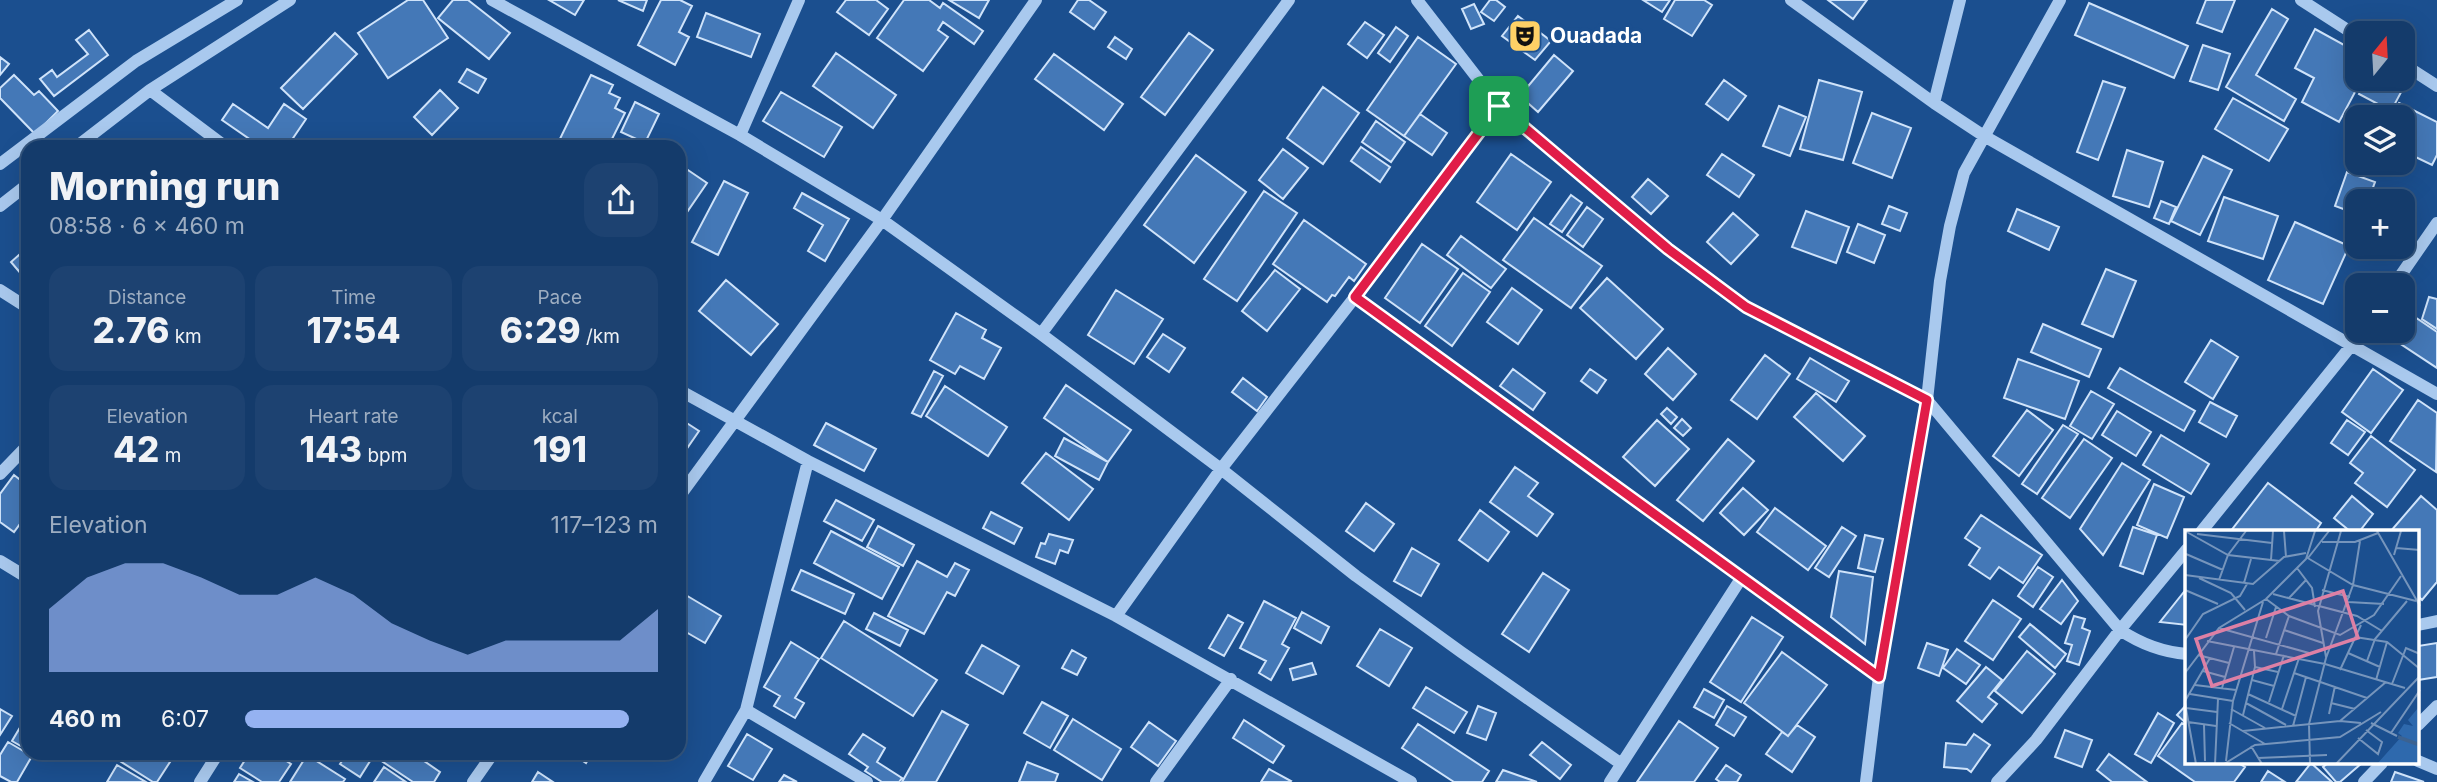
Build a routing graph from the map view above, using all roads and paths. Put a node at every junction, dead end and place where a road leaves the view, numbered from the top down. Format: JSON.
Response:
{"nodes":[{"id":1,"x":237,"y":0,"type":"edge"},
{"id":2,"x":290,"y":0,"type":"edge"},
{"id":3,"x":492,"y":0,"type":"edge"},
{"id":4,"x":799,"y":0,"type":"edge"},
{"id":5,"x":1036,"y":0,"type":"edge"},
{"id":6,"x":1290,"y":0,"type":"edge"},
{"id":7,"x":1417,"y":0,"type":"edge"},
{"id":8,"x":1791,"y":0,"type":"edge"},
{"id":9,"x":1960,"y":0,"type":"edge"},
{"id":10,"x":2060,"y":0,"type":"edge"},
{"id":11,"x":2301,"y":0,"type":"edge"},
{"id":12,"x":2345,"y":28,"type":"edge"},
{"id":13,"x":2415,"y":72,"type":"edge"},
{"id":14,"x":2437,"y":86,"type":"edge"},
{"id":15,"x":150,"y":90,"type":"junction"},
{"id":16,"x":1934,"y":103,"type":"junction"},
{"id":17,"x":1499,"y":106,"type":"junction"},
{"id":18,"x":740,"y":135,"type":"junction"},
{"id":19,"x":1984,"y":136,"type":"junction"},
{"id":20,"x":32,"y":140,"type":"edge"},
{"id":21,"x":85,"y":140,"type":"edge"},
{"id":22,"x":217,"y":140,"type":"edge"},
{"id":23,"x":21,"y":148,"type":"edge"},
{"id":24,"x":0,"y":164,"type":"edge"},
{"id":25,"x":21,"y":189,"type":"edge"},
{"id":26,"x":0,"y":205,"type":"edge"},
{"id":27,"x":882,"y":220,"type":"junction"},
{"id":28,"x":2437,"y":223,"type":"edge"},
{"id":29,"x":2402,"y":273,"type":"edge"},
{"id":30,"x":0,"y":290,"type":"edge"},
{"id":31,"x":1355,"y":297,"type":"junction"},
{"id":32,"x":21,"y":304,"type":"edge"},
{"id":33,"x":1041,"y":334,"type":"junction"},
{"id":34,"x":2354,"y":343,"type":"edge"},
{"id":35,"x":2352,"y":346,"type":"junction"},
{"id":36,"x":686,"y":394,"type":"edge"},
{"id":37,"x":2437,"y":394,"type":"edge"},
{"id":38,"x":1927,"y":400,"type":"junction"},
{"id":39,"x":734,"y":421,"type":"junction"},
{"id":40,"x":21,"y":452,"type":"edge"},
{"id":41,"x":808,"y":461,"type":"junction"},
{"id":42,"x":1221,"y":469,"type":"junction"},
{"id":43,"x":0,"y":474,"type":"edge"},
{"id":44,"x":686,"y":487,"type":"edge"},
{"id":45,"x":2202,"y":530,"type":"edge"},
{"id":46,"x":2185,"y":551,"type":"edge"},
{"id":47,"x":0,"y":561,"type":"edge"},
{"id":48,"x":21,"y":574,"type":"edge"},
{"id":49,"x":1742,"y":577,"type":"junction"},
{"id":50,"x":1116,"y":616,"type":"junction"},
{"id":51,"x":2120,"y":630,"type":"junction"},
{"id":52,"x":2185,"y":654,"type":"edge"},
{"id":53,"x":1879,"y":677,"type":"junction"},
{"id":54,"x":1231,"y":679,"type":"junction"},
{"id":55,"x":2437,"y":706,"type":"edge"},
{"id":56,"x":746,"y":710,"type":"junction"},
{"id":57,"x":2420,"y":723,"type":"edge"},
{"id":58,"x":214,"y":760,"type":"edge"},
{"id":59,"x":488,"y":760,"type":"edge"},
{"id":60,"x":2420,"y":762,"type":"edge"},
{"id":61,"x":1620,"y":763,"type":"junction"},
{"id":62,"x":2381,"y":764,"type":"edge"},
{"id":63,"x":2437,"y":769,"type":"edge"},
{"id":64,"x":201,"y":782,"type":"edge"},
{"id":65,"x":473,"y":782,"type":"edge"},
{"id":66,"x":704,"y":782,"type":"edge"},
{"id":67,"x":867,"y":782,"type":"edge"},
{"id":68,"x":1156,"y":782,"type":"edge"},
{"id":69,"x":1411,"y":782,"type":"edge"},
{"id":70,"x":1610,"y":782,"type":"edge"},
{"id":71,"x":1866,"y":782,"type":"edge"},
{"id":72,"x":1997,"y":782,"type":"edge"},
{"id":73,"x":2364,"y":782,"type":"edge"}],
"edges":[{"from":1,"to":20,"type":"street"},
{"from":2,"to":15,"type":"street"},
{"from":3,"to":18,"type":"street"},
{"from":4,"to":18,"type":"street"},
{"from":5,"to":27,"type":"street"},
{"from":6,"to":33,"type":"street"},
{"from":7,"to":17,"type":"street"},
{"from":8,"to":16,"type":"street"},
{"from":9,"to":16,"type":"street"},
{"from":10,"to":19,"type":"street"},
{"from":11,"to":12,"type":"street"},
{"from":13,"to":14,"type":"street"},
{"from":15,"to":21,"type":"street"},
{"from":15,"to":22,"type":"street"},
{"from":16,"to":19,"type":"street"},
{"from":17,"to":31,"type":"street"},
{"from":17,"to":38,"type":"street"},
{"from":18,"to":27,"type":"street"},
{"from":19,"to":35,"type":"street"},
{"from":19,"to":38,"type":"street"},
{"from":23,"to":24,"type":"street"},
{"from":25,"to":26,"type":"street"},
{"from":27,"to":33,"type":"street"},
{"from":27,"to":39,"type":"street"},
{"from":28,"to":29,"type":"street"},
{"from":30,"to":32,"type":"street"},
{"from":31,"to":42,"type":"street"},
{"from":31,"to":49,"type":"street"},
{"from":33,"to":42,"type":"street"},
{"from":34,"to":35,"type":"street"},
{"from":35,"to":37,"type":"street"},
{"from":35,"to":45,"type":"street"},
{"from":36,"to":39,"type":"street"},
{"from":38,"to":51,"type":"street"},
{"from":38,"to":53,"type":"street"},
{"from":39,"to":41,"type":"street"},
{"from":39,"to":44,"type":"street"},
{"from":40,"to":43,"type":"street"},
{"from":41,"to":50,"type":"street"},
{"from":41,"to":56,"type":"street"},
{"from":42,"to":50,"type":"street"},
{"from":42,"to":61,"type":"street"},
{"from":46,"to":51,"type":"street"},
{"from":47,"to":48,"type":"street"},
{"from":49,"to":53,"type":"street"},
{"from":49,"to":61,"type":"street"},
{"from":50,"to":54,"type":"street"},
{"from":51,"to":52,"type":"street"},
{"from":51,"to":72,"type":"street"},
{"from":53,"to":71,"type":"street"},
{"from":54,"to":68,"type":"street"},
{"from":54,"to":69,"type":"street"},
{"from":55,"to":57,"type":"street"},
{"from":56,"to":66,"type":"street"},
{"from":56,"to":67,"type":"street"},
{"from":58,"to":64,"type":"street"},
{"from":59,"to":65,"type":"street"},
{"from":60,"to":63,"type":"street"},
{"from":61,"to":70,"type":"street"},
{"from":62,"to":73,"type":"street"}]}
